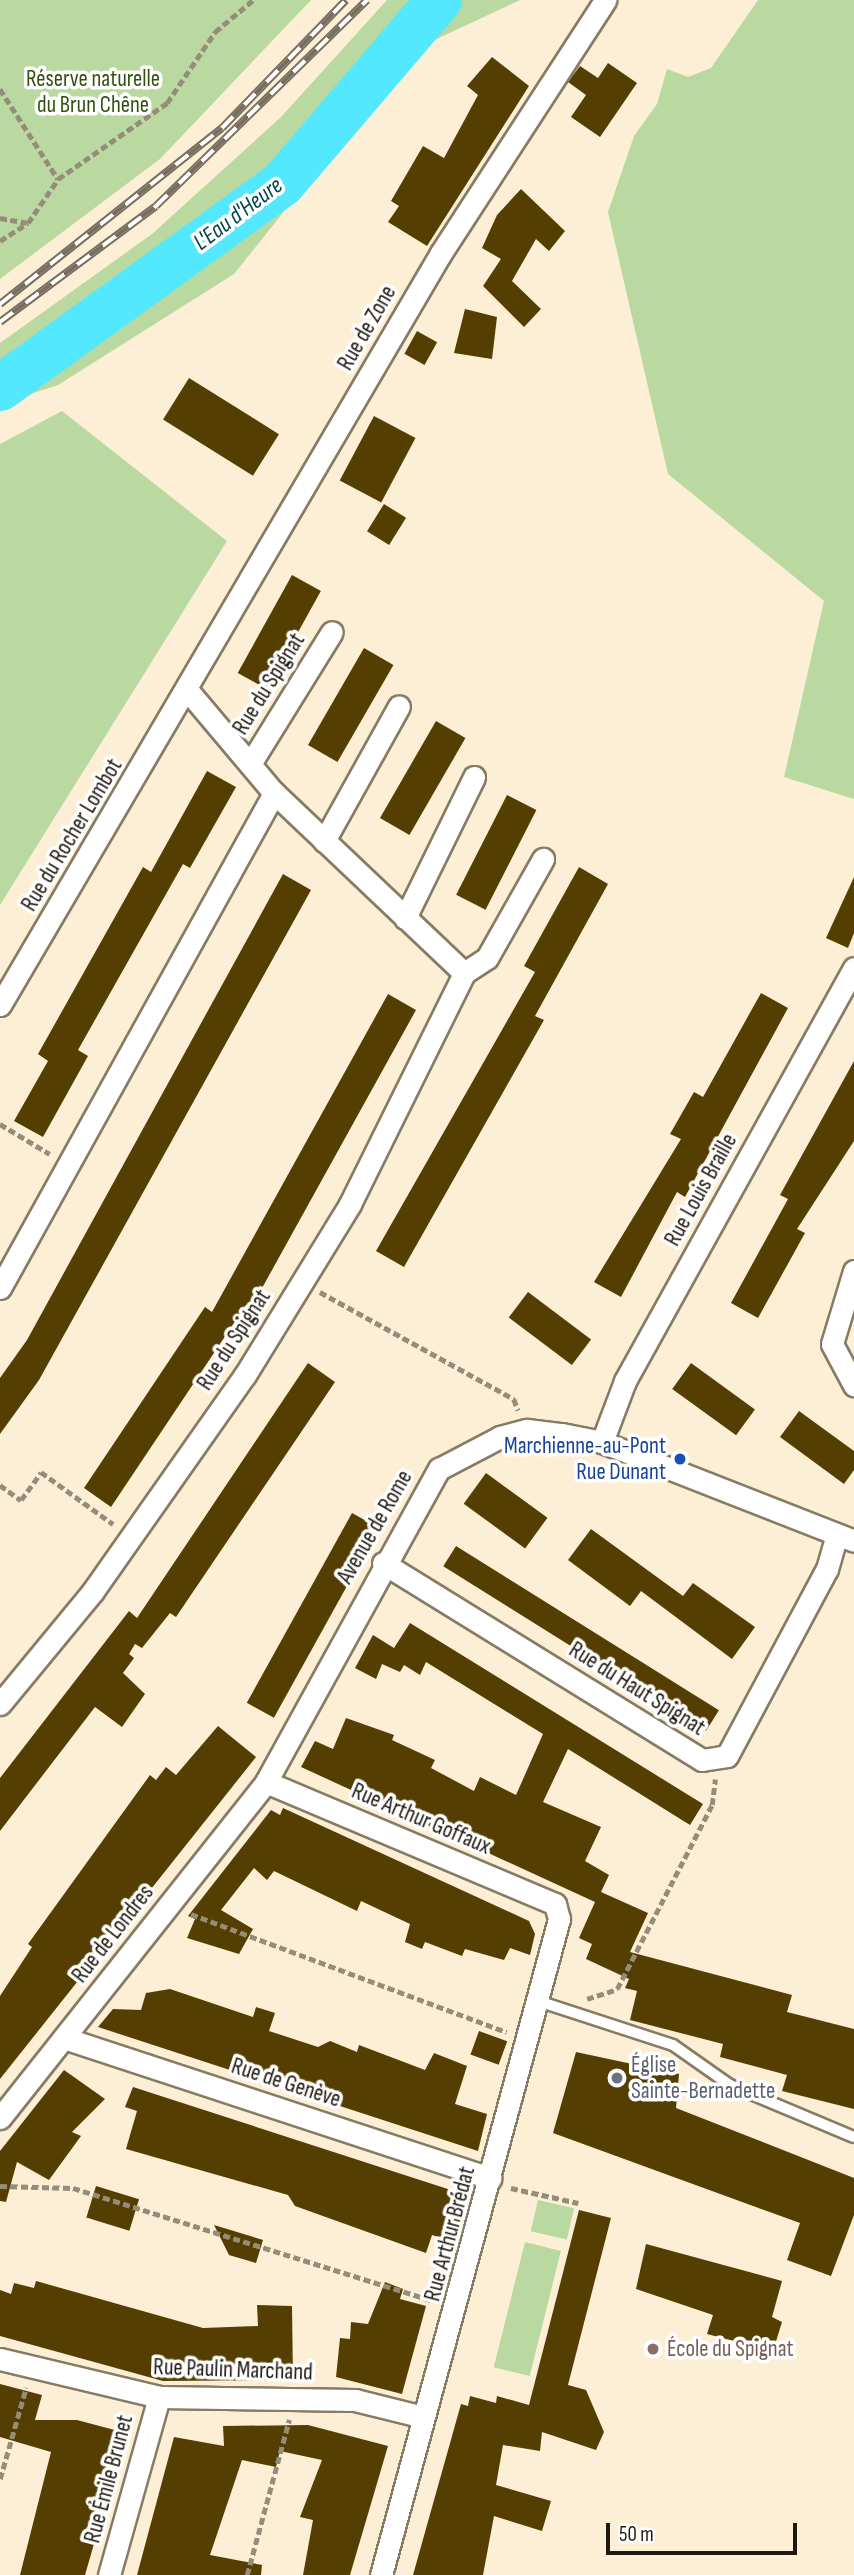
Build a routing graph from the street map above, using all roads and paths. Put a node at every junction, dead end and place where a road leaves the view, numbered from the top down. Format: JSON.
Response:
{"nodes":[{"id":1,"x":253,"y":0,"type":"edge"},
{"id":2,"x":604,"y":0,"type":"edge"},
{"id":3,"x":0,"y":89,"type":"edge"},
{"id":4,"x":58,"y":180,"type":"junction"},
{"id":5,"x":0,"y":218,"type":"edge"},
{"id":6,"x":28,"y":223,"type":"junction"},
{"id":7,"x":0,"y":241,"type":"edge"},
{"id":8,"x":332,"y":632,"type":"dead end"},
{"id":9,"x":189,"y":692,"type":"junction"},
{"id":10,"x":399,"y":706,"type":"dead end"},
{"id":11,"x":250,"y":764,"type":"junction"},
{"id":12,"x":474,"y":777,"type":"dead end"},
{"id":13,"x":274,"y":793,"type":"junction"},
{"id":14,"x":324,"y":841,"type":"junction"},
{"id":15,"x":543,"y":859,"type":"dead end"},
{"id":16,"x":405,"y":918,"type":"junction"},
{"id":17,"x":854,"y":968,"type":"edge"},
{"id":18,"x":464,"y":973,"type":"junction"},
{"id":19,"x":0,"y":1005,"type":"edge"},
{"id":20,"x":0,"y":1124,"type":"edge"},
{"id":21,"x":71,"y":1166,"type":"junction"},
{"id":22,"x":854,"y":1271,"type":"edge"},
{"id":23,"x":302,"y":1282,"type":"junction"},
{"id":24,"x":0,"y":1288,"type":"edge"},
{"id":25,"x":854,"y":1385,"type":"edge"},
{"id":26,"x":527,"y":1430,"type":"junction"},
{"id":27,"x":602,"y":1442,"type":"junction"},
{"id":28,"x":0,"y":1485,"type":"edge"},
{"id":29,"x":131,"y":1537,"type":"junction"},
{"id":30,"x":845,"y":1537,"type":"edge"},
{"id":31,"x":383,"y":1563,"type":"junction"},
{"id":32,"x":0,"y":1703,"type":"edge"},
{"id":33,"x":717,"y":1758,"type":"junction"},
{"id":34,"x":266,"y":1782,"type":"junction"},
{"id":35,"x":555,"y":1904,"type":"joint"},
{"id":36,"x":169,"y":1905,"type":"junction"},
{"id":37,"x":538,"y":2001,"type":"junction"},
{"id":38,"x":560,"y":2009,"type":"junction"},
{"id":39,"x":64,"y":2038,"type":"junction"},
{"id":40,"x":528,"y":2039,"type":"junction"},
{"id":41,"x":0,"y":2118,"type":"edge"},
{"id":42,"x":854,"y":2137,"type":"edge"},
{"id":43,"x":491,"y":2181,"type":"junction"},
{"id":44,"x":0,"y":2186,"type":"edge"},
{"id":45,"x":578,"y":2203,"type":"dead end"},
{"id":46,"x":457,"y":2309,"type":"junction"},
{"id":47,"x":0,"y":2359,"type":"edge"},
{"id":48,"x":32,"y":2367,"type":"junction"},
{"id":49,"x":159,"y":2397,"type":"junction"},
{"id":50,"x":295,"y":2399,"type":"junction"},
{"id":51,"x":423,"y":2417,"type":"junction"},
{"id":52,"x":0,"y":2479,"type":"edge"},
{"id":53,"x":110,"y":2575,"type":"edge"},
{"id":54,"x":247,"y":2575,"type":"edge"},
{"id":55,"x":381,"y":2575,"type":"edge"}],
"edges":[{"from":1,"to":4,"type":"path"},
{"from":2,"to":9,"type":"street","name":"Rue de Zone"},
{"from":3,"to":4,"type":"path"},
{"from":4,"to":6,"type":"path"},
{"from":5,"to":6,"type":"path"},
{"from":6,"to":7,"type":"path"},
{"from":8,"to":11,"type":"street","name":"Rue du Spignat"},
{"from":9,"to":11,"type":"street","name":"Rue du Spignat"},
{"from":9,"to":19,"type":"street","name":"Rue du Rocher Lombot"},
{"from":10,"to":14,"type":"street"},
{"from":11,"to":13,"type":"street","name":"Rue du Spignat"},
{"from":12,"to":16,"type":"street"},
{"from":13,"to":14,"type":"street","name":"Rue du Spignat"},
{"from":13,"to":21,"type":"street"},
{"from":14,"to":16,"type":"street","name":"Rue du Spignat"},
{"from":15,"to":18,"type":"street","name":"Rue du Spignat"},
{"from":16,"to":18,"type":"street","name":"Rue du Spignat"},
{"from":17,"to":27,"type":"street","name":"Rue Louis Braille"},
{"from":18,"to":23,"type":"street","name":"Rue du Spignat"},
{"from":20,"to":21,"type":"path"},
{"from":21,"to":24,"type":"street"},
{"from":22,"to":25,"type":"street"},
{"from":23,"to":26,"type":"path"},
{"from":23,"to":29,"type":"street","name":"Rue du Spignat"},
{"from":26,"to":27,"type":"street","name":"Avenue de Rome"},
{"from":26,"to":31,"type":"street","name":"Avenue de Rome"},
{"from":27,"to":30,"type":"street","name":"Avenue de Rome"},
{"from":28,"to":29,"type":"path"},
{"from":29,"to":32,"type":"street","name":"Rue du Spignat"},
{"from":30,"to":33,"type":"street","name":"Rue du Haut Spignat"},
{"from":31,"to":33,"type":"street","name":"Rue du Haut Spignat"},
{"from":31,"to":34,"type":"street","name":"Avenue de Rome"},
{"from":33,"to":38,"type":"path"},
{"from":34,"to":35,"type":"street","name":"Rue Arthur Goffaux"},
{"from":34,"to":36,"type":"street","name":"Rue de Londres"},
{"from":35,"to":37,"type":"street","name":"Rue Arthur Brédat"},
{"from":36,"to":39,"type":"street","name":"Rue de Londres"},
{"from":36,"to":40,"type":"path"},
{"from":37,"to":38,"type":"lane"},
{"from":37,"to":40,"type":"street","name":"Rue Arthur Brédat"},
{"from":38,"to":42,"type":"lane"},
{"from":39,"to":41,"type":"street","name":"Rue de Londres"},
{"from":39,"to":43,"type":"street","name":"Rue de Genève"},
{"from":40,"to":43,"type":"street","name":"Rue Arthur Brédat"},
{"from":43,"to":45,"type":"path"},
{"from":43,"to":46,"type":"street","name":"Rue Arthur Brédat"},
{"from":44,"to":46,"type":"path"},
{"from":46,"to":51,"type":"street","name":"Rue Arthur Brédat"},
{"from":47,"to":48,"type":"street","name":"Rue Paulin Marchand"},
{"from":48,"to":49,"type":"street","name":"Rue Paulin Marchand"},
{"from":48,"to":52,"type":"path"},
{"from":49,"to":50,"type":"street","name":"Rue Paulin Marchand"},
{"from":49,"to":53,"type":"street","name":"Rue Émile Brunet"},
{"from":50,"to":51,"type":"street","name":"Rue Paulin Marchand"},
{"from":50,"to":54,"type":"path"},
{"from":51,"to":55,"type":"street","name":"Rue Arthur Brédat"}]}
